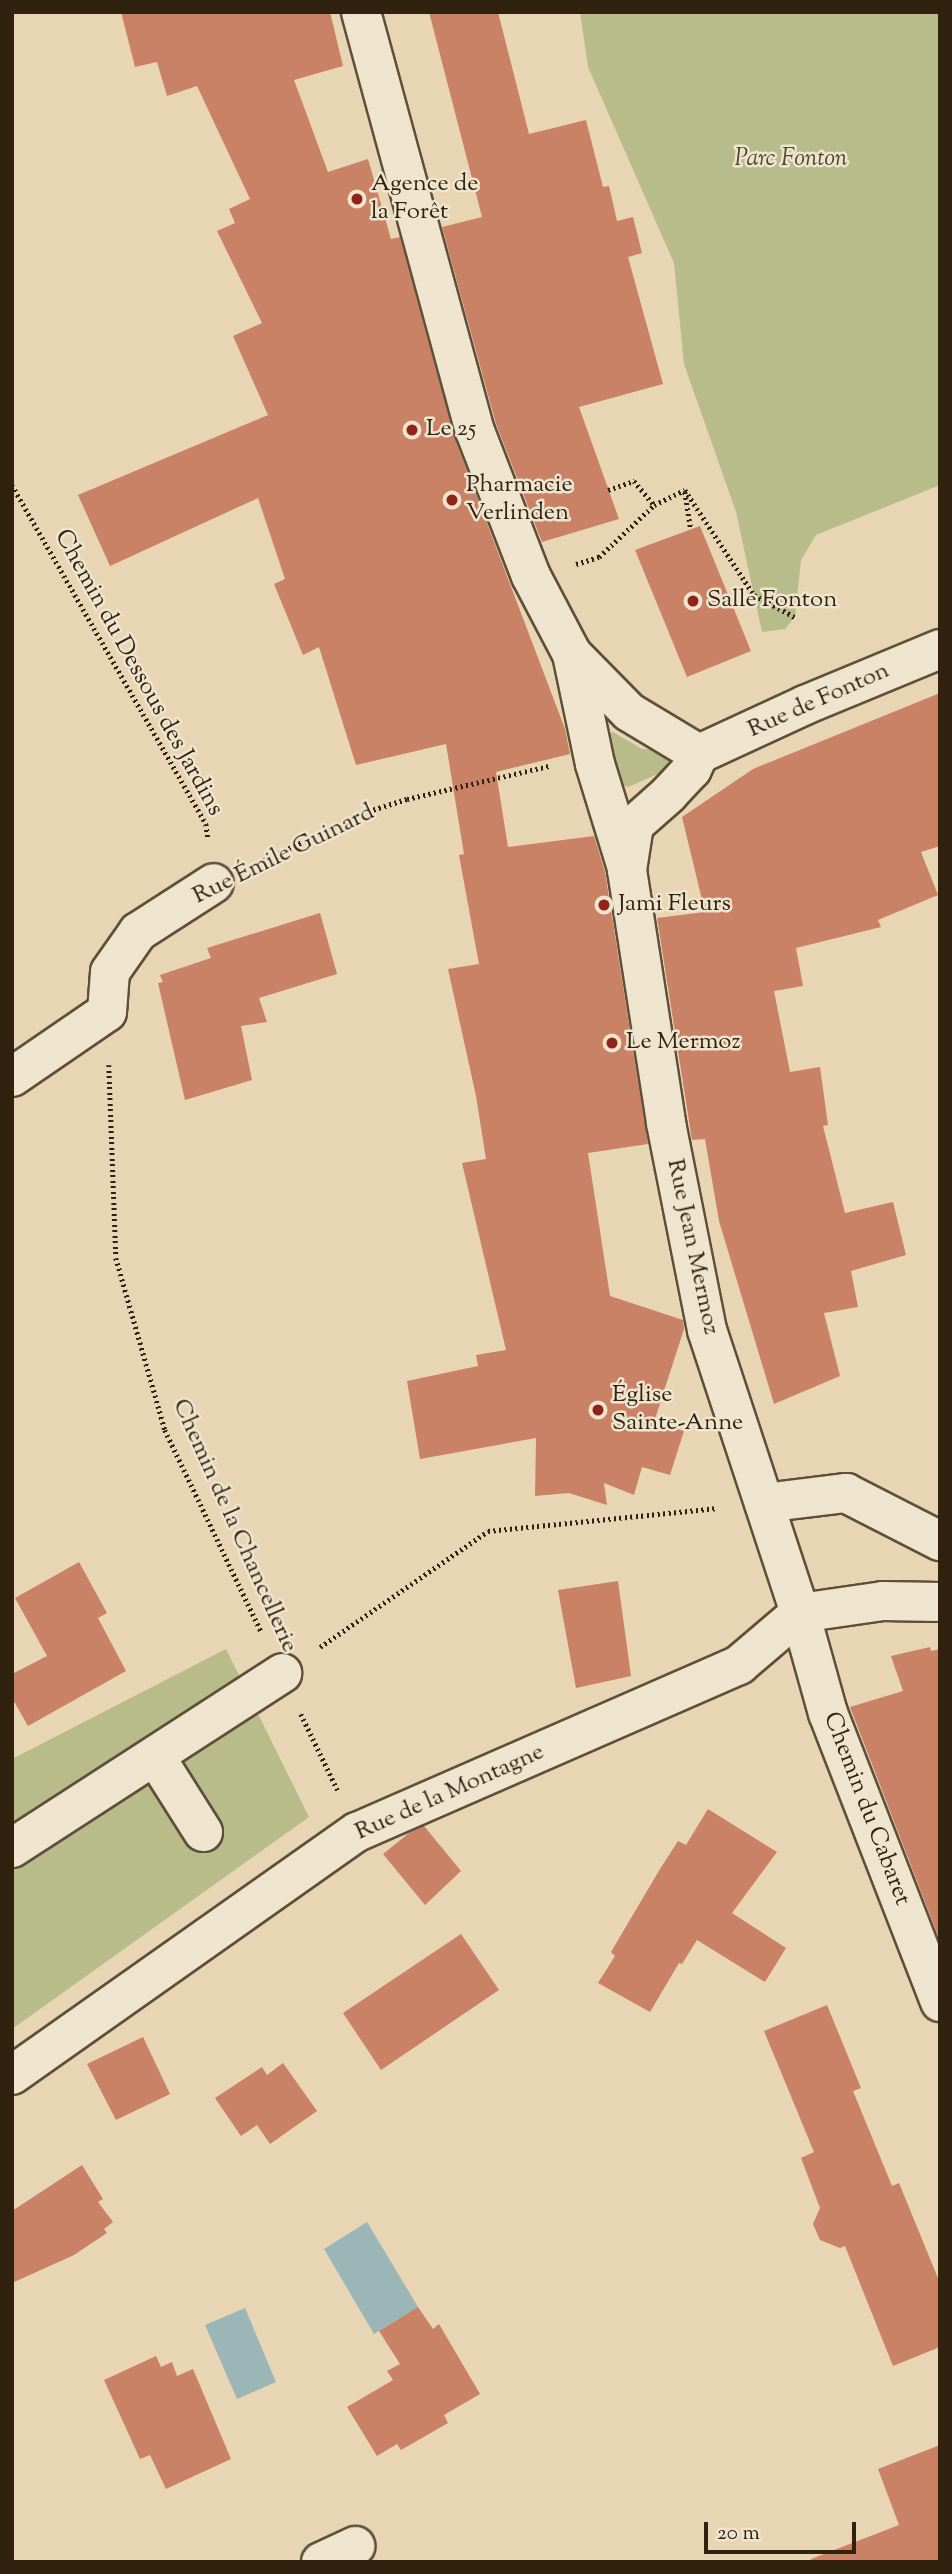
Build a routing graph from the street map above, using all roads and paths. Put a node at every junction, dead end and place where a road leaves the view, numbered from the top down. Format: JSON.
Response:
{"nodes":[{"id":1,"x":361,"y":12,"type":"edge"},
{"id":2,"x":12,"y":485,"type":"edge"},
{"id":3,"x":608,"y":490,"type":"dead end"},
{"id":4,"x":685,"y":490,"type":"junction"},
{"id":5,"x":654,"y":505,"type":"junction"},
{"id":6,"x":691,"y":529,"type":"dead end"},
{"id":7,"x":531,"y":576,"type":"junction"},
{"id":8,"x":795,"y":617,"type":"dead end"},
{"id":9,"x":940,"y":649,"type":"edge"},
{"id":10,"x":572,"y":654,"type":"junction"},
{"id":11,"x":699,"y":754,"type":"junction"},
{"id":12,"x":595,"y":764,"type":"junction"},
{"id":13,"x":627,"y":870,"type":"junction"},
{"id":14,"x":214,"y":883,"type":"junction"},
{"id":15,"x":107,"y":1012,"type":"junction"},
{"id":16,"x":12,"y":1077,"type":"edge"},
{"id":17,"x":764,"y":1503,"type":"junction"},
{"id":18,"x":940,"y":1541,"type":"edge"},
{"id":19,"x":940,"y":1602,"type":"edge"},
{"id":20,"x":800,"y":1614,"type":"junction"},
{"id":21,"x":282,"y":1674,"type":"junction"},
{"id":22,"x":155,"y":1756,"type":"junction"},
{"id":23,"x":203,"y":1832,"type":"dead end"},
{"id":24,"x":357,"y":1832,"type":"junction"},
{"id":25,"x":12,"y":1849,"type":"edge"},
{"id":26,"x":940,"y":2002,"type":"edge"},
{"id":27,"x":12,"y":2075,"type":"edge"},
{"id":28,"x":356,"y":2546,"type":"dead end"},
{"id":29,"x":321,"y":2562,"type":"edge"}],
"edges":[{"from":1,"to":7,"type":"street","name":"Rue Jean Mermoz"},
{"from":2,"to":14,"type":"path","name":"Chemin du Dessous des Jardins"},
{"from":3,"to":5,"type":"path"},
{"from":4,"to":5,"type":"path"},
{"from":4,"to":6,"type":"path"},
{"from":4,"to":8,"type":"path"},
{"from":5,"to":7,"type":"path"},
{"from":7,"to":10,"type":"street","name":"Rue Jean Mermoz"},
{"from":9,"to":11,"type":"street","name":"Rue de Fonton"},
{"from":10,"to":11,"type":"street","name":"Rue Jean Mermoz"},
{"from":10,"to":12,"type":"street","name":"Rue Jean Mermoz"},
{"from":11,"to":13,"type":"street","name":"Rue Jean Mermoz"},
{"from":12,"to":13,"type":"street","name":"Rue Jean Mermoz"},
{"from":12,"to":14,"type":"path","name":"Rue Émile Guinard"},
{"from":13,"to":17,"type":"street","name":"Rue Jean Mermoz"},
{"from":14,"to":15,"type":"street","name":"Rue Émile Guinard"},
{"from":15,"to":16,"type":"street"},
{"from":15,"to":21,"type":"path","name":"Chemin de la Chancellerie"},
{"from":17,"to":18,"type":"street"},
{"from":17,"to":20,"type":"street","name":"Rue Jean Mermoz"},
{"from":17,"to":21,"type":"path"},
{"from":19,"to":20,"type":"street"},
{"from":20,"to":24,"type":"street","name":"Rue de la Montagne"},
{"from":20,"to":26,"type":"street","name":"Chemin du Cabaret"},
{"from":21,"to":22,"type":"street"},
{"from":21,"to":24,"type":"path","name":"Chemin de la Chancellerie"},
{"from":22,"to":23,"type":"street"},
{"from":22,"to":25,"type":"street"},
{"from":24,"to":27,"type":"street","name":"Rue de la Montagne"},
{"from":28,"to":29,"type":"street"}]}
